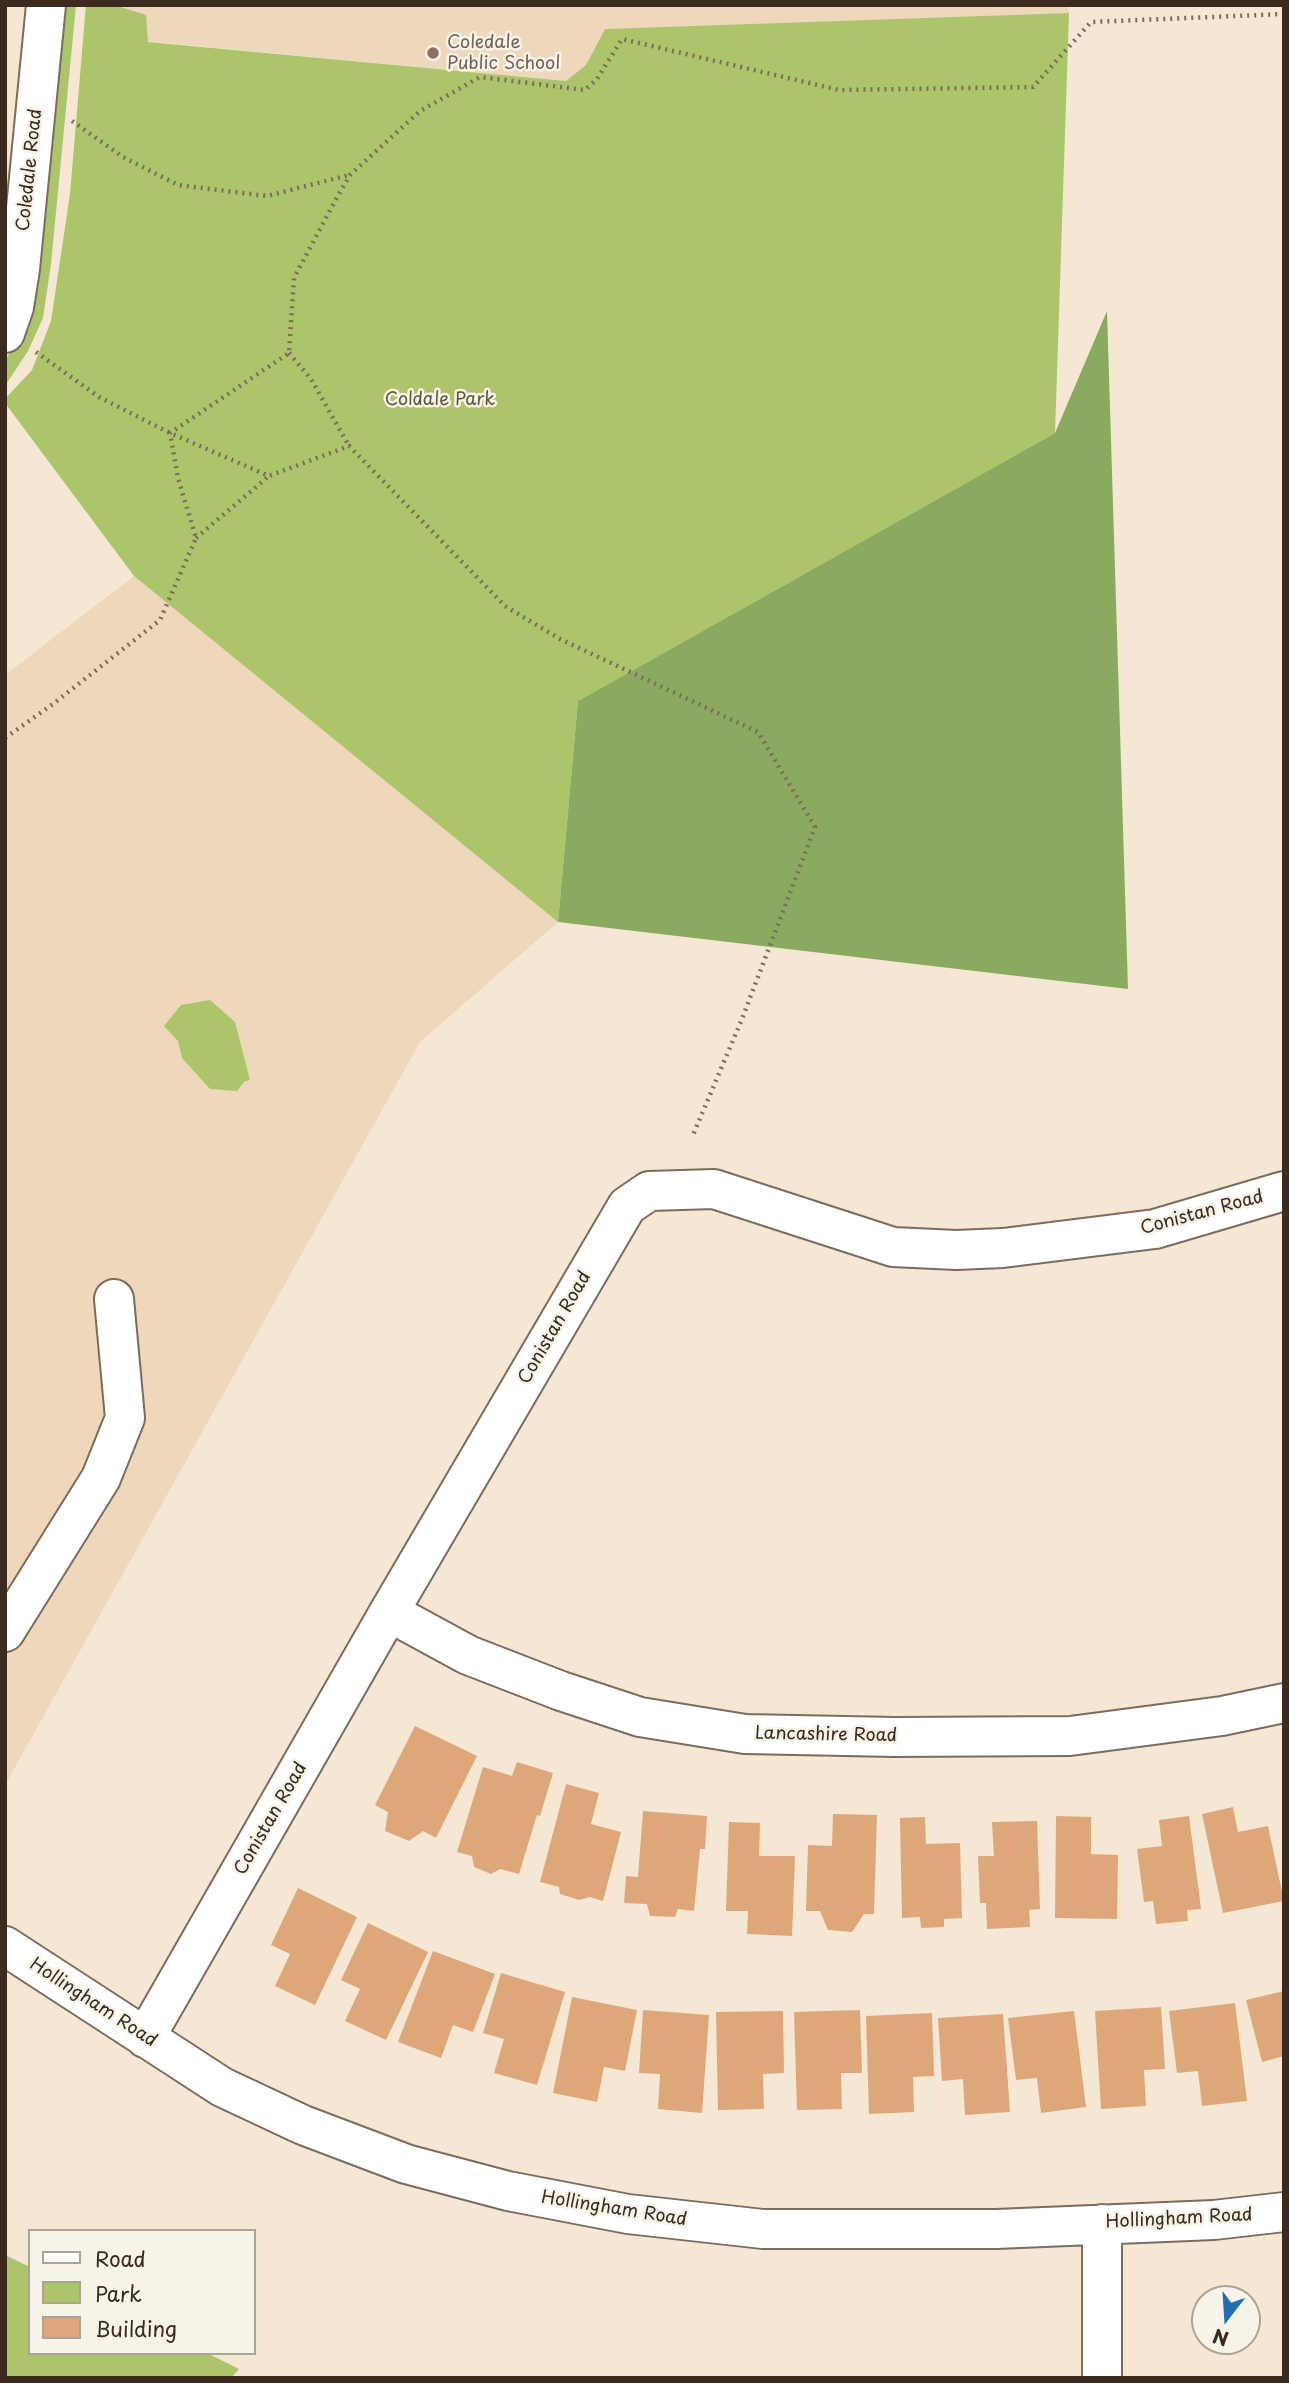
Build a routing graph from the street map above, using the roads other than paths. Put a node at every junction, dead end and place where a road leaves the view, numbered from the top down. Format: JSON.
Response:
{"nodes":[{"id":1,"x":46,"y":5,"type":"edge"},
{"id":2,"x":19,"y":342,"type":"edge"},
{"id":3,"x":1284,"y":1191,"type":"edge"},
{"id":4,"x":114,"y":1299,"type":"dead end"},
{"id":5,"x":389,"y":1612,"type":"junction"},
{"id":6,"x":5,"y":1632,"type":"edge"},
{"id":7,"x":1284,"y":1703,"type":"edge"},
{"id":8,"x":5,"y":1946,"type":"edge"},
{"id":9,"x":145,"y":2038,"type":"junction"},
{"id":10,"x":1284,"y":2211,"type":"edge"},
{"id":11,"x":1102,"y":2224,"type":"junction"},
{"id":12,"x":1102,"y":2378,"type":"edge"}],
"edges":[{"from":1,"to":2,"type":"street","name":"Coledale Road"},
{"from":3,"to":5,"type":"street","name":"Conistan Road"},
{"from":4,"to":6,"type":"street"},
{"from":5,"to":7,"type":"street","name":"Lancashire Road"},
{"from":5,"to":9,"type":"street","name":"Conistan Road"},
{"from":8,"to":9,"type":"street","name":"Hollingham Road"},
{"from":9,"to":11,"type":"street","name":"Hollingham Road"},
{"from":10,"to":11,"type":"street","name":"Hollingham Road"},
{"from":11,"to":12,"type":"street"}]}
